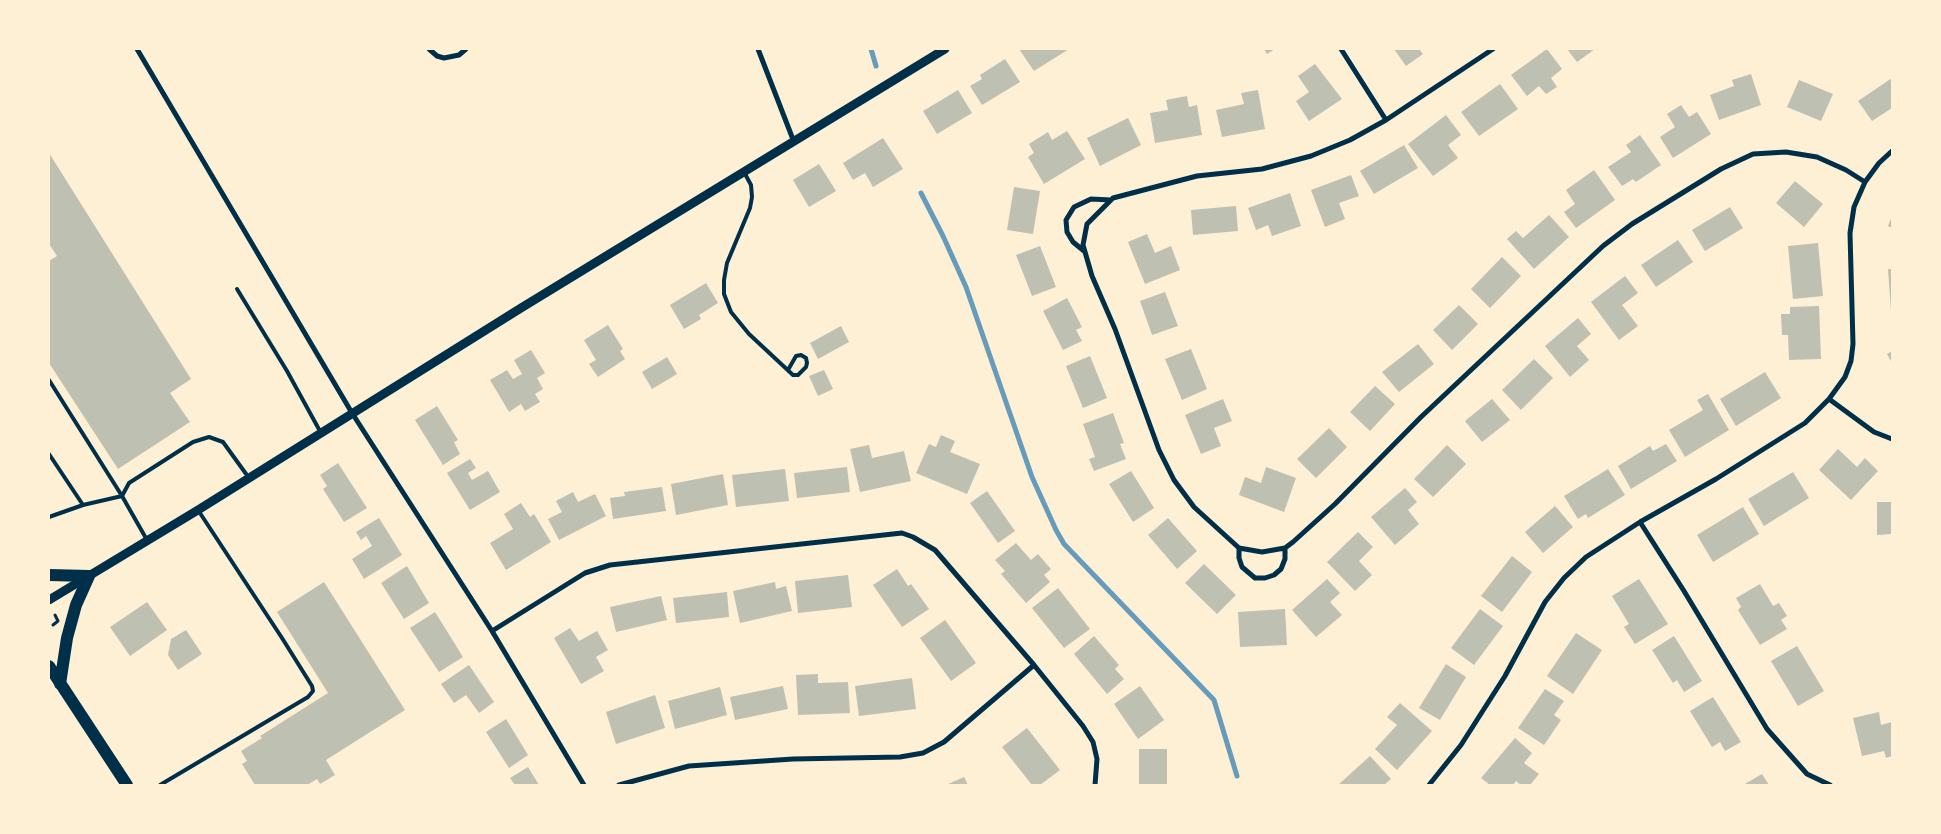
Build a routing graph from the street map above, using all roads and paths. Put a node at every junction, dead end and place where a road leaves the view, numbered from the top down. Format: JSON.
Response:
{"nodes":[{"id":1,"x":137,"y":49,"type":"edge"},
{"id":2,"x":429,"y":49,"type":"edge"},
{"id":3,"x":466,"y":49,"type":"edge"},
{"id":4,"x":758,"y":49,"type":"edge"},
{"id":5,"x":945,"y":49,"type":"edge"},
{"id":6,"x":1340,"y":49,"type":"edge"},
{"id":7,"x":1493,"y":49,"type":"edge"},
{"id":8,"x":1386,"y":120,"type":"junction"},
{"id":9,"x":794,"y":142,"type":"junction"},
{"id":10,"x":1892,"y":151,"type":"edge"},
{"id":11,"x":744,"y":172,"type":"junction"},
{"id":12,"x":1866,"y":182,"type":"junction"},
{"id":13,"x":1111,"y":200,"type":"junction"},
{"id":14,"x":1084,"y":252,"type":"junction"},
{"id":15,"x":237,"y":290,"type":"dead end"},
{"id":16,"x":788,"y":370,"type":"junction"},
{"id":17,"x":49,"y":380,"type":"edge"},
{"id":18,"x":1829,"y":399,"type":"junction"},
{"id":19,"x":352,"y":413,"type":"junction"},
{"id":20,"x":321,"y":433,"type":"junction"},
{"id":21,"x":1892,"y":438,"type":"edge"},
{"id":22,"x":49,"y":454,"type":"edge"},
{"id":23,"x":248,"y":478,"type":"junction"},
{"id":24,"x":122,"y":496,"type":"junction"},
{"id":25,"x":83,"y":505,"type":"junction"},
{"id":26,"x":198,"y":510,"type":"junction"},
{"id":27,"x":49,"y":517,"type":"edge"},
{"id":28,"x":1640,"y":522,"type":"junction"},
{"id":29,"x":148,"y":540,"type":"junction"},
{"id":30,"x":1239,"y":548,"type":"junction"},
{"id":31,"x":1285,"y":548,"type":"junction"},
{"id":32,"x":49,"y":575,"type":"edge"},
{"id":33,"x":89,"y":576,"type":"junction"},
{"id":34,"x":49,"y":600,"type":"edge"},
{"id":35,"x":492,"y":631,"type":"junction"},
{"id":36,"x":1034,"y":665,"type":"junction"},
{"id":37,"x":49,"y":666,"type":"edge"},
{"id":38,"x":55,"y":682,"type":"edge"},
{"id":39,"x":127,"y":785,"type":"edge"},
{"id":40,"x":160,"y":785,"type":"edge"},
{"id":41,"x":584,"y":785,"type":"edge"},
{"id":42,"x":619,"y":785,"type":"edge"},
{"id":43,"x":1094,"y":785,"type":"edge"},
{"id":44,"x":1429,"y":785,"type":"edge"},
{"id":45,"x":1826,"y":785,"type":"edge"}],
"edges":[{"from":1,"to":19,"type":"street"},
{"from":2,"to":3,"type":"street"},
{"from":4,"to":9,"type":"street"},
{"from":5,"to":9,"type":"street"},
{"from":6,"to":8,"type":"street"},
{"from":7,"to":8,"type":"street"},
{"from":8,"to":13,"type":"street"},
{"from":9,"to":11,"type":"street"},
{"from":10,"to":12,"type":"street"},
{"from":11,"to":16,"type":"lane"},
{"from":11,"to":19,"type":"street"},
{"from":12,"to":18,"type":"street"},
{"from":12,"to":31,"type":"street"},
{"from":13,"to":14,"type":"street"},
{"from":13,"to":14,"type":"street"},
{"from":14,"to":30,"type":"street"},
{"from":15,"to":20,"type":"lane"},
{"from":16,"to":16,"type":"lane"},
{"from":17,"to":24,"type":"lane"},
{"from":18,"to":21,"type":"street"},
{"from":18,"to":28,"type":"street"},
{"from":19,"to":20,"type":"street"},
{"from":19,"to":35,"type":"street"},
{"from":20,"to":23,"type":"street"},
{"from":22,"to":25,"type":"lane"},
{"from":23,"to":24,"type":"lane"},
{"from":23,"to":26,"type":"street"},
{"from":24,"to":25,"type":"lane"},
{"from":24,"to":29,"type":"lane"},
{"from":25,"to":27,"type":"lane"},
{"from":26,"to":29,"type":"street"},
{"from":26,"to":40,"type":"lane"},
{"from":28,"to":44,"type":"street"},
{"from":28,"to":45,"type":"street"},
{"from":29,"to":33,"type":"street"},
{"from":30,"to":31,"type":"street"},
{"from":30,"to":31,"type":"street"},
{"from":32,"to":33,"type":"main road"},
{"from":33,"to":34,"type":"street"},
{"from":33,"to":38,"type":"main road"},
{"from":35,"to":36,"type":"street"},
{"from":35,"to":41,"type":"street"},
{"from":36,"to":42,"type":"street"},
{"from":36,"to":43,"type":"street"},
{"from":37,"to":38,"type":"main road"},
{"from":38,"to":39,"type":"main road"}]}
